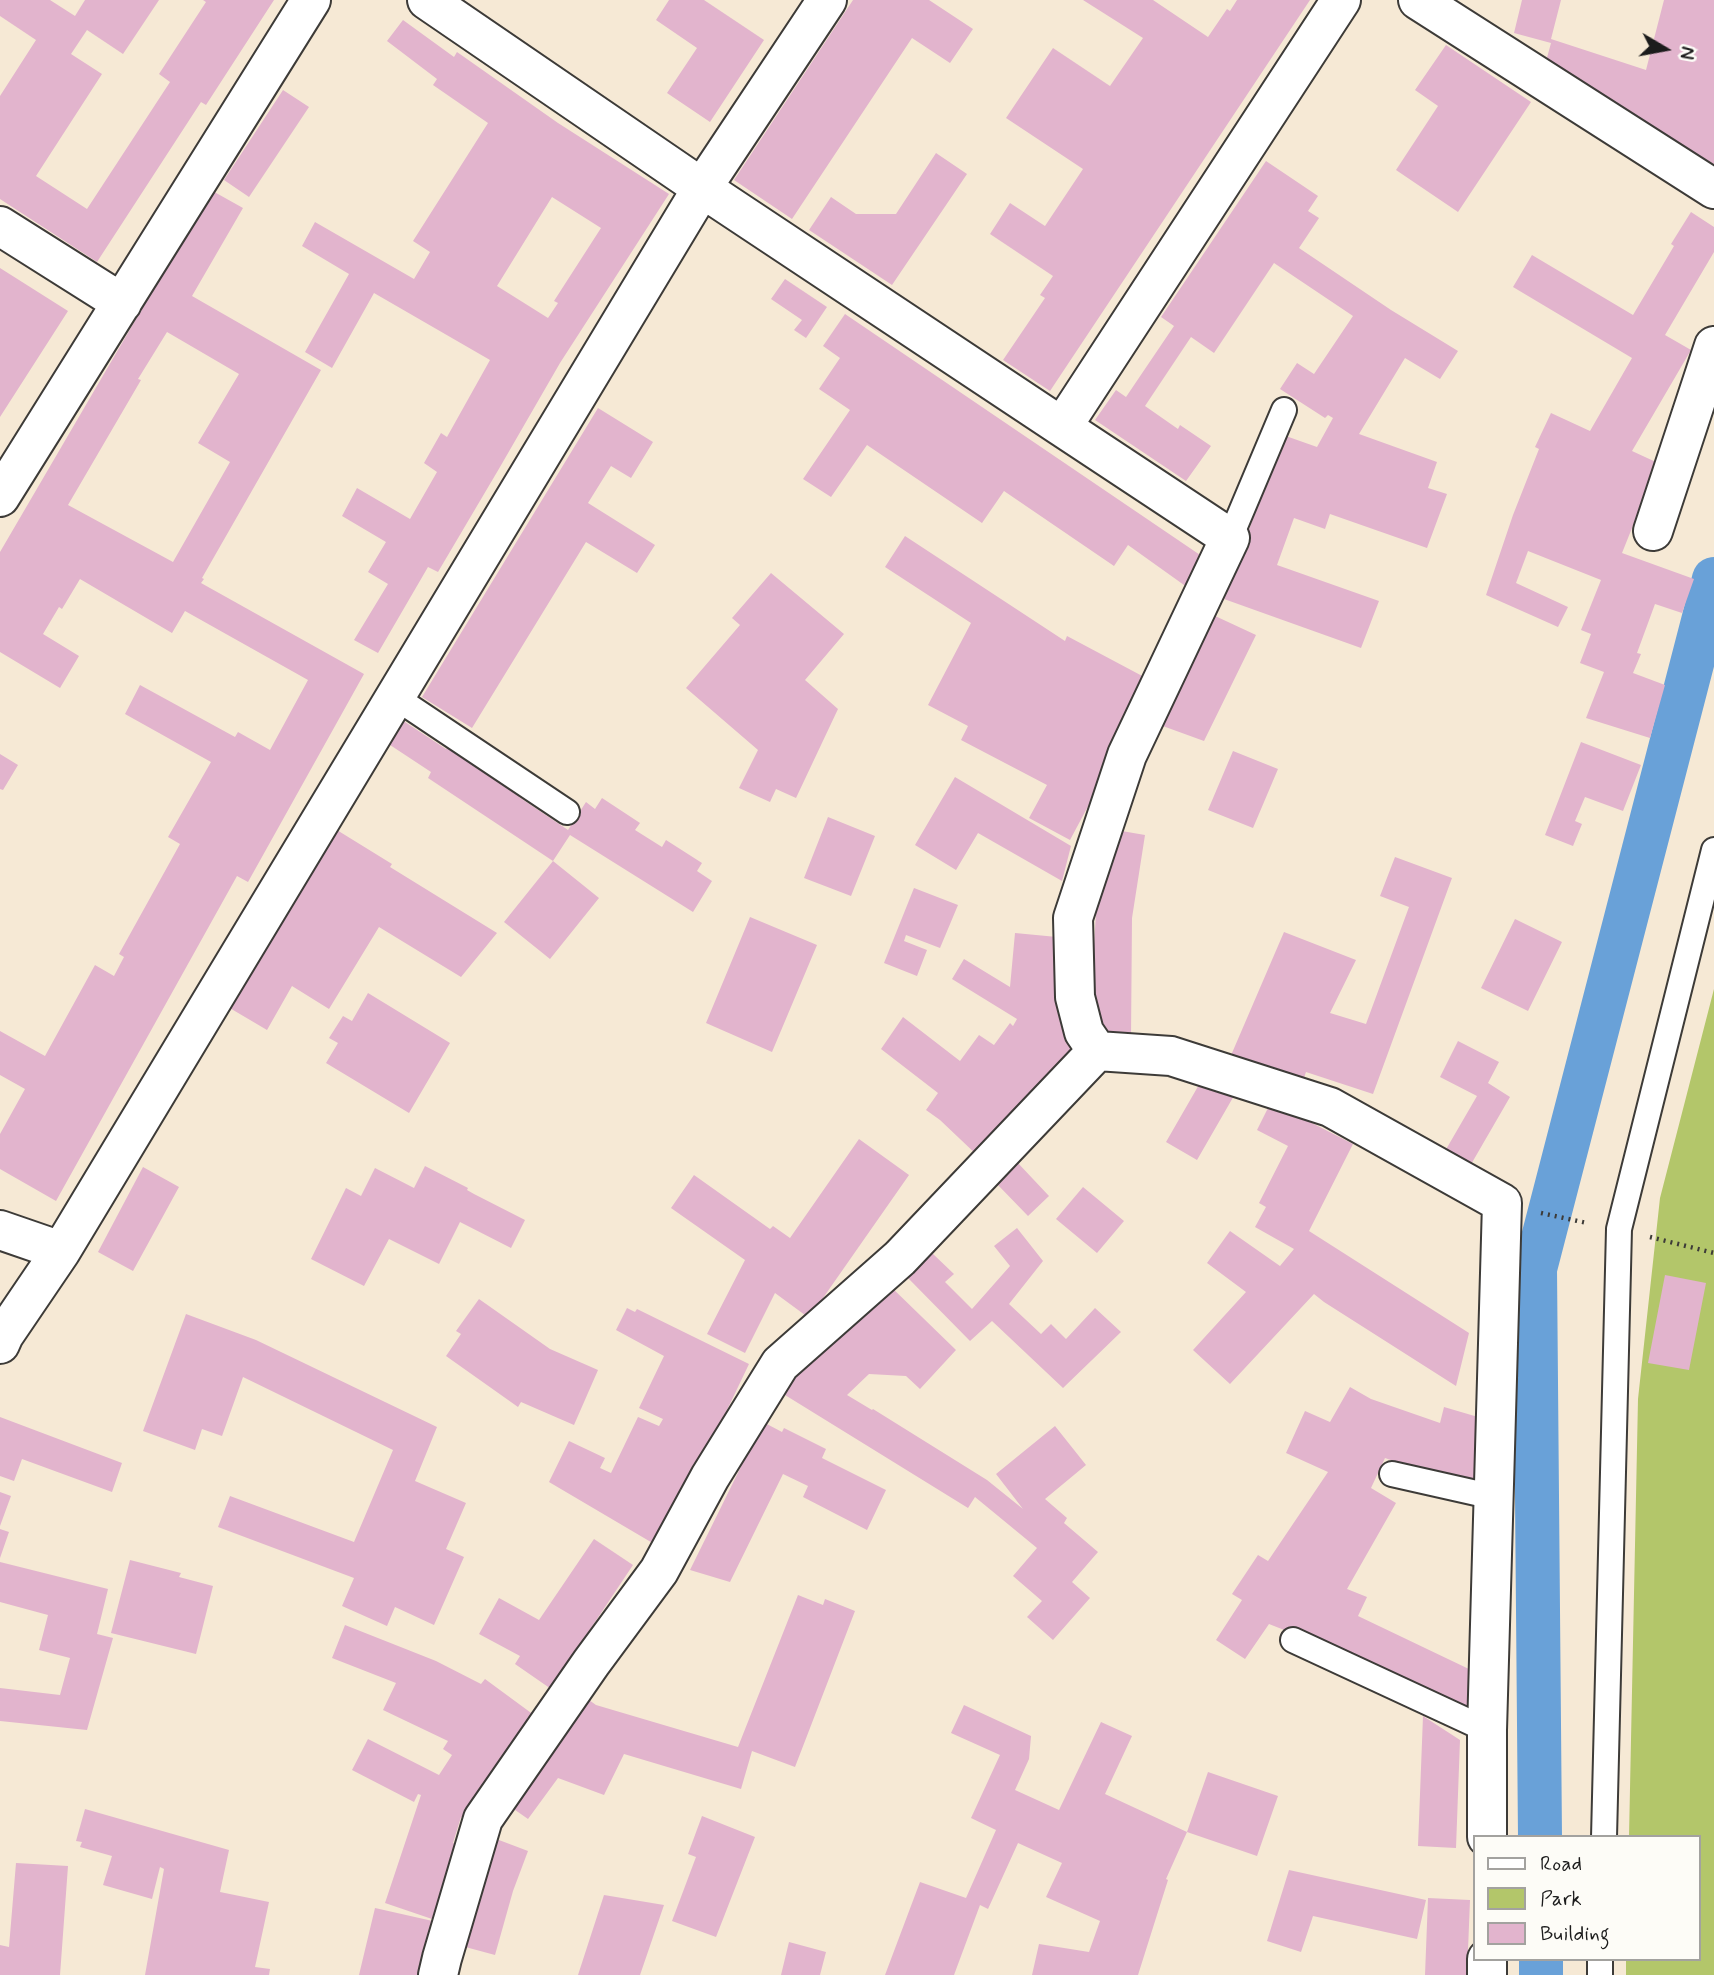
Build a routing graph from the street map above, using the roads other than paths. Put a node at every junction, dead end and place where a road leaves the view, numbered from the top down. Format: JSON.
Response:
{"nodes":[{"id":1,"x":311,"y":0,"type":"edge"},
{"id":2,"x":427,"y":0,"type":"edge"},
{"id":3,"x":827,"y":0,"type":"edge"},
{"id":4,"x":1341,"y":0,"type":"edge"},
{"id":5,"x":1418,"y":0,"type":"edge"},
{"id":6,"x":702,"y":188,"type":"junction"},
{"id":7,"x":1714,"y":189,"type":"edge"},
{"id":8,"x":0,"y":226,"type":"edge"},
{"id":9,"x":122,"y":303,"type":"junction"},
{"id":10,"x":1714,"y":346,"type":"edge"},
{"id":11,"x":1283,"y":410,"type":"dead end"},
{"id":12,"x":1062,"y":427,"type":"junction"},
{"id":13,"x":0,"y":497,"type":"edge"},
{"id":14,"x":1653,"y":531,"type":"dead end"},
{"id":15,"x":1230,"y":538,"type":"junction"},
{"id":16,"x":395,"y":697,"type":"junction"},
{"id":17,"x":567,"y":812,"type":"dead end"},
{"id":18,"x":1714,"y":850,"type":"edge"},
{"id":19,"x":1097,"y":1051,"type":"junction"},
{"id":20,"x":0,"y":1230,"type":"edge"},
{"id":21,"x":61,"y":1251,"type":"junction"},
{"id":22,"x":0,"y":1344,"type":"edge"},
{"id":23,"x":1392,"y":1475,"type":"dead end"},
{"id":24,"x":1494,"y":1497,"type":"junction"},
{"id":25,"x":1293,"y":1640,"type":"dead end"},
{"id":26,"x":1487,"y":1730,"type":"junction"},
{"id":27,"x":1487,"y":1835,"type":"edge"},
{"id":28,"x":1604,"y":1835,"type":"edge"},
{"id":29,"x":438,"y":1975,"type":"edge"}],
"edges":[{"from":1,"to":9,"type":"street"},
{"from":2,"to":6,"type":"street"},
{"from":3,"to":6,"type":"street"},
{"from":4,"to":12,"type":"street"},
{"from":5,"to":7,"type":"street"},
{"from":6,"to":12,"type":"street"},
{"from":6,"to":16,"type":"street"},
{"from":8,"to":9,"type":"street"},
{"from":9,"to":13,"type":"street"},
{"from":10,"to":14,"type":"street"},
{"from":11,"to":15,"type":"lane"},
{"from":12,"to":15,"type":"street"},
{"from":15,"to":19,"type":"street"},
{"from":16,"to":17,"type":"lane"},
{"from":16,"to":21,"type":"street"},
{"from":18,"to":28,"type":"lane"},
{"from":19,"to":24,"type":"street"},
{"from":19,"to":29,"type":"street"},
{"from":20,"to":21,"type":"street"},
{"from":21,"to":22,"type":"street"},
{"from":23,"to":24,"type":"lane"},
{"from":24,"to":26,"type":"street"},
{"from":25,"to":26,"type":"lane"},
{"from":26,"to":27,"type":"street"}]}
